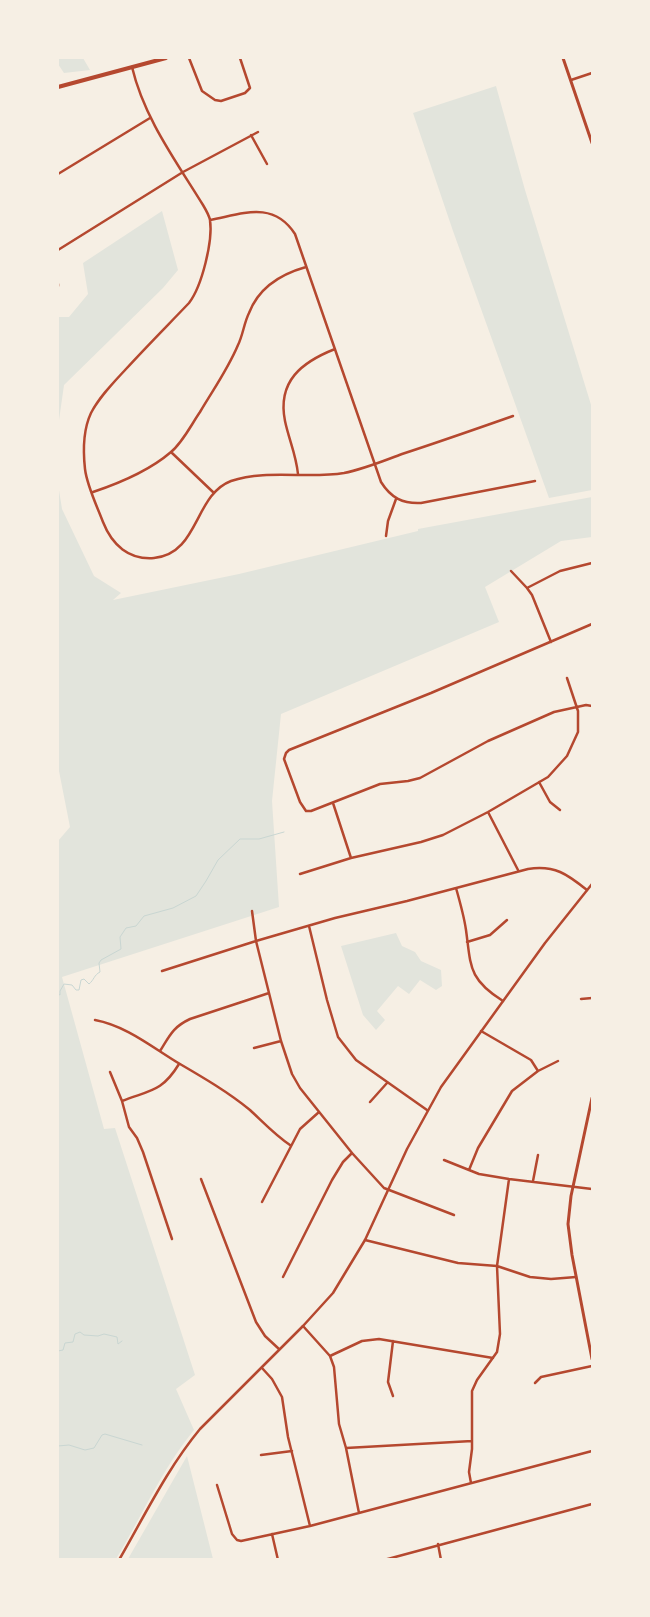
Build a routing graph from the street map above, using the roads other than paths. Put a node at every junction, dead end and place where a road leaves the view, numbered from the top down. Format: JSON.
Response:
{"nodes":[{"id":1,"x":166,"y":58,"type":"edge"},
{"id":2,"x":189,"y":58,"type":"edge"},
{"id":3,"x":240,"y":58,"type":"edge"},
{"id":4,"x":563,"y":58,"type":"edge"},
{"id":5,"x":132,"y":66,"type":"junction"},
{"id":6,"x":592,"y":73,"type":"edge"},
{"id":7,"x":571,"y":80,"type":"junction"},
{"id":8,"x":58,"y":88,"type":"edge"},
{"id":9,"x":150,"y":118,"type":"junction"},
{"id":10,"x":258,"y":132,"type":"dead end"},
{"id":11,"x":251,"y":135,"type":"junction"},
{"id":12,"x":592,"y":143,"type":"edge"},
{"id":13,"x":267,"y":164,"type":"dead end"},
{"id":14,"x":183,"y":172,"type":"junction"},
{"id":15,"x":58,"y":174,"type":"edge"},
{"id":16,"x":210,"y":220,"type":"junction"},
{"id":17,"x":58,"y":250,"type":"edge"},
{"id":18,"x":306,"y":267,"type":"junction"},
{"id":19,"x":335,"y":349,"type":"junction"},
{"id":20,"x":513,"y":416,"type":"dead end"},
{"id":21,"x":171,"y":452,"type":"junction"},
{"id":22,"x":375,"y":463,"type":"junction"},
{"id":23,"x":298,"y":474,"type":"junction"},
{"id":24,"x":535,"y":481,"type":"dead end"},
{"id":25,"x":92,"y":492,"type":"junction"},
{"id":26,"x":214,"y":493,"type":"junction"},
{"id":27,"x":396,"y":500,"type":"junction"},
{"id":28,"x":386,"y":536,"type":"dead end"},
{"id":29,"x":592,"y":564,"type":"edge"},
{"id":30,"x":511,"y":571,"type":"dead end"},
{"id":31,"x":527,"y":588,"type":"junction"},
{"id":32,"x":592,"y":624,"type":"edge"},
{"id":33,"x":551,"y":642,"type":"junction"},
{"id":34,"x":567,"y":678,"type":"dead end"},
{"id":35,"x":577,"y":706,"type":"junction"},
{"id":36,"x":592,"y":706,"type":"edge"},
{"id":37,"x":539,"y":782,"type":"junction"},
{"id":38,"x":333,"y":803,"type":"junction"},
{"id":39,"x":560,"y":810,"type":"dead end"},
{"id":40,"x":488,"y":812,"type":"junction"},
{"id":41,"x":350,"y":858,"type":"junction"},
{"id":42,"x":519,"y":871,"type":"junction"},
{"id":43,"x":300,"y":874,"type":"dead end"},
{"id":44,"x":592,"y":884,"type":"edge"},
{"id":45,"x":456,"y":888,"type":"junction"},
{"id":46,"x":587,"y":890,"type":"junction"},
{"id":47,"x":252,"y":911,"type":"dead end"},
{"id":48,"x":508,"y":920,"type":"dead end"},
{"id":49,"x":309,"y":926,"type":"junction"},
{"id":50,"x":256,"y":941,"type":"junction"},
{"id":51,"x":467,"y":942,"type":"junction"},
{"id":52,"x":162,"y":971,"type":"dead end"},
{"id":53,"x":268,"y":993,"type":"junction"},
{"id":54,"x":592,"y":998,"type":"edge"},
{"id":55,"x":581,"y":999,"type":"dead end"},
{"id":56,"x":503,"y":1001,"type":"junction"},
{"id":57,"x":96,"y":1020,"type":"dead end"},
{"id":58,"x":482,"y":1031,"type":"junction"},
{"id":59,"x":281,"y":1041,"type":"junction"},
{"id":60,"x":254,"y":1048,"type":"dead end"},
{"id":61,"x":160,"y":1051,"type":"junction"},
{"id":62,"x":558,"y":1061,"type":"dead end"},
{"id":63,"x":180,"y":1064,"type":"junction"},
{"id":64,"x":538,"y":1071,"type":"junction"},
{"id":65,"x":110,"y":1072,"type":"dead end"},
{"id":66,"x":387,"y":1083,"type":"junction"},
{"id":67,"x":592,"y":1098,"type":"edge"},
{"id":68,"x":122,"y":1101,"type":"junction"},
{"id":69,"x":370,"y":1102,"type":"dead end"},
{"id":70,"x":428,"y":1110,"type":"junction"},
{"id":71,"x":319,"y":1112,"type":"junction"},
{"id":72,"x":290,"y":1145,"type":"junction"},
{"id":73,"x":352,"y":1153,"type":"junction"},
{"id":74,"x":538,"y":1155,"type":"dead end"},
{"id":75,"x":444,"y":1160,"type":"dead end"},
{"id":76,"x":469,"y":1170,"type":"junction"},
{"id":77,"x":201,"y":1179,"type":"dead end"},
{"id":78,"x":509,"y":1179,"type":"junction"},
{"id":79,"x":533,"y":1181,"type":"junction"},
{"id":80,"x":573,"y":1187,"type":"junction"},
{"id":81,"x":592,"y":1189,"type":"edge"},
{"id":82,"x":388,"y":1191,"type":"junction"},
{"id":83,"x":262,"y":1202,"type":"dead end"},
{"id":84,"x":454,"y":1215,"type":"dead end"},
{"id":85,"x":172,"y":1239,"type":"dead end"},
{"id":86,"x":365,"y":1240,"type":"junction"},
{"id":87,"x":497,"y":1266,"type":"junction"},
{"id":88,"x":283,"y":1277,"type":"dead end"},
{"id":89,"x":576,"y":1277,"type":"junction"},
{"id":90,"x":303,"y":1326,"type":"junction"},
{"id":91,"x":592,"y":1336,"type":"edge"},
{"id":92,"x":588,"y":1337,"type":"junction"},
{"id":93,"x":393,"y":1341,"type":"junction"},
{"id":94,"x":279,"y":1349,"type":"junction"},
{"id":95,"x":330,"y":1356,"type":"junction"},
{"id":96,"x":494,"y":1358,"type":"junction"},
{"id":97,"x":592,"y":1359,"type":"edge"},
{"id":98,"x":592,"y":1366,"type":"edge"},
{"id":99,"x":262,"y":1368,"type":"junction"},
{"id":100,"x":535,"y":1383,"type":"dead end"},
{"id":101,"x":393,"y":1396,"type":"dead end"},
{"id":102,"x":472,"y":1441,"type":"junction"},
{"id":103,"x":346,"y":1448,"type":"junction"},
{"id":104,"x":292,"y":1451,"type":"junction"},
{"id":105,"x":592,"y":1451,"type":"edge"},
{"id":106,"x":261,"y":1455,"type":"dead end"},
{"id":107,"x":471,"y":1483,"type":"junction"},
{"id":108,"x":217,"y":1485,"type":"dead end"},
{"id":109,"x":592,"y":1504,"type":"edge"},
{"id":110,"x":359,"y":1513,"type":"junction"},
{"id":111,"x":310,"y":1526,"type":"junction"},
{"id":112,"x":272,"y":1534,"type":"junction"},
{"id":113,"x":438,"y":1544,"type":"junction"},
{"id":114,"x":119,"y":1560,"type":"edge"},
{"id":115,"x":278,"y":1560,"type":"edge"},
{"id":116,"x":384,"y":1560,"type":"edge"},
{"id":117,"x":442,"y":1560,"type":"edge"}],
"edges":[{"from":1,"to":5,"type":"main road"},
{"from":2,"to":3,"type":"street"},
{"from":4,"to":7,"type":"main road"},
{"from":5,"to":8,"type":"main road"},
{"from":5,"to":9,"type":"street"},
{"from":6,"to":7,"type":"street"},
{"from":7,"to":12,"type":"main road"},
{"from":9,"to":14,"type":"street"},
{"from":9,"to":15,"type":"street"},
{"from":10,"to":11,"type":"street"},
{"from":11,"to":13,"type":"street"},
{"from":11,"to":14,"type":"street"},
{"from":14,"to":16,"type":"street"},
{"from":14,"to":17,"type":"street"},
{"from":16,"to":18,"type":"street"},
{"from":16,"to":25,"type":"street"},
{"from":18,"to":19,"type":"street"},
{"from":18,"to":21,"type":"street"},
{"from":19,"to":22,"type":"street"},
{"from":19,"to":23,"type":"street"},
{"from":20,"to":22,"type":"street"},
{"from":21,"to":25,"type":"street"},
{"from":21,"to":26,"type":"street"},
{"from":22,"to":23,"type":"street"},
{"from":22,"to":27,"type":"street"},
{"from":23,"to":26,"type":"street"},
{"from":24,"to":27,"type":"street"},
{"from":25,"to":26,"type":"street"},
{"from":27,"to":28,"type":"street"},
{"from":29,"to":31,"type":"street"},
{"from":30,"to":31,"type":"street"},
{"from":31,"to":33,"type":"street"},
{"from":32,"to":33,"type":"street"},
{"from":33,"to":38,"type":"street"},
{"from":34,"to":35,"type":"street"},
{"from":35,"to":36,"type":"street"},
{"from":35,"to":37,"type":"street"},
{"from":35,"to":38,"type":"street"},
{"from":37,"to":39,"type":"street"},
{"from":37,"to":40,"type":"street"},
{"from":38,"to":41,"type":"street"},
{"from":40,"to":41,"type":"street"},
{"from":40,"to":42,"type":"street"},
{"from":41,"to":43,"type":"street"},
{"from":42,"to":45,"type":"street"},
{"from":42,"to":46,"type":"street"},
{"from":44,"to":46,"type":"street"},
{"from":45,"to":49,"type":"street"},
{"from":45,"to":51,"type":"street"},
{"from":46,"to":56,"type":"street"},
{"from":47,"to":50,"type":"street"},
{"from":48,"to":51,"type":"street"},
{"from":49,"to":50,"type":"street"},
{"from":49,"to":66,"type":"street"},
{"from":50,"to":52,"type":"street"},
{"from":50,"to":53,"type":"street"},
{"from":51,"to":56,"type":"street"},
{"from":53,"to":59,"type":"street"},
{"from":53,"to":61,"type":"street"},
{"from":54,"to":55,"type":"street"},
{"from":56,"to":58,"type":"street"},
{"from":57,"to":61,"type":"street"},
{"from":58,"to":64,"type":"street"},
{"from":58,"to":70,"type":"street"},
{"from":59,"to":60,"type":"street"},
{"from":59,"to":71,"type":"street"},
{"from":61,"to":63,"type":"street"},
{"from":62,"to":64,"type":"street"},
{"from":63,"to":68,"type":"street"},
{"from":63,"to":72,"type":"street"},
{"from":64,"to":76,"type":"street"},
{"from":65,"to":68,"type":"street"},
{"from":66,"to":69,"type":"street"},
{"from":66,"to":70,"type":"street"},
{"from":67,"to":80,"type":"main road"},
{"from":68,"to":85,"type":"street"},
{"from":70,"to":82,"type":"street"},
{"from":71,"to":72,"type":"street"},
{"from":71,"to":73,"type":"street"},
{"from":72,"to":83,"type":"street"},
{"from":73,"to":82,"type":"street"},
{"from":73,"to":88,"type":"street"},
{"from":74,"to":79,"type":"street"},
{"from":75,"to":76,"type":"street"},
{"from":76,"to":78,"type":"street"},
{"from":77,"to":94,"type":"street"},
{"from":78,"to":79,"type":"street"},
{"from":78,"to":87,"type":"street"},
{"from":79,"to":80,"type":"street"},
{"from":80,"to":81,"type":"street"},
{"from":80,"to":89,"type":"main road"},
{"from":82,"to":84,"type":"street"},
{"from":82,"to":86,"type":"street"},
{"from":86,"to":87,"type":"street"},
{"from":86,"to":90,"type":"street"},
{"from":87,"to":89,"type":"street"},
{"from":87,"to":96,"type":"street"},
{"from":89,"to":92,"type":"main road"},
{"from":90,"to":94,"type":"street"},
{"from":90,"to":95,"type":"street"},
{"from":91,"to":92,"type":"street"},
{"from":92,"to":97,"type":"main road"},
{"from":93,"to":95,"type":"street"},
{"from":93,"to":96,"type":"street"},
{"from":93,"to":101,"type":"street"},
{"from":94,"to":99,"type":"street"},
{"from":95,"to":103,"type":"street"},
{"from":96,"to":102,"type":"street"},
{"from":98,"to":100,"type":"street"},
{"from":99,"to":104,"type":"street"},
{"from":99,"to":114,"type":"street"},
{"from":102,"to":103,"type":"street"},
{"from":102,"to":107,"type":"street"},
{"from":103,"to":110,"type":"street"},
{"from":104,"to":106,"type":"street"},
{"from":104,"to":111,"type":"street"},
{"from":105,"to":107,"type":"street"},
{"from":107,"to":110,"type":"street"},
{"from":108,"to":112,"type":"street"},
{"from":109,"to":113,"type":"street"},
{"from":110,"to":111,"type":"street"},
{"from":111,"to":112,"type":"street"},
{"from":112,"to":115,"type":"street"},
{"from":113,"to":116,"type":"street"},
{"from":113,"to":117,"type":"street"}]}
